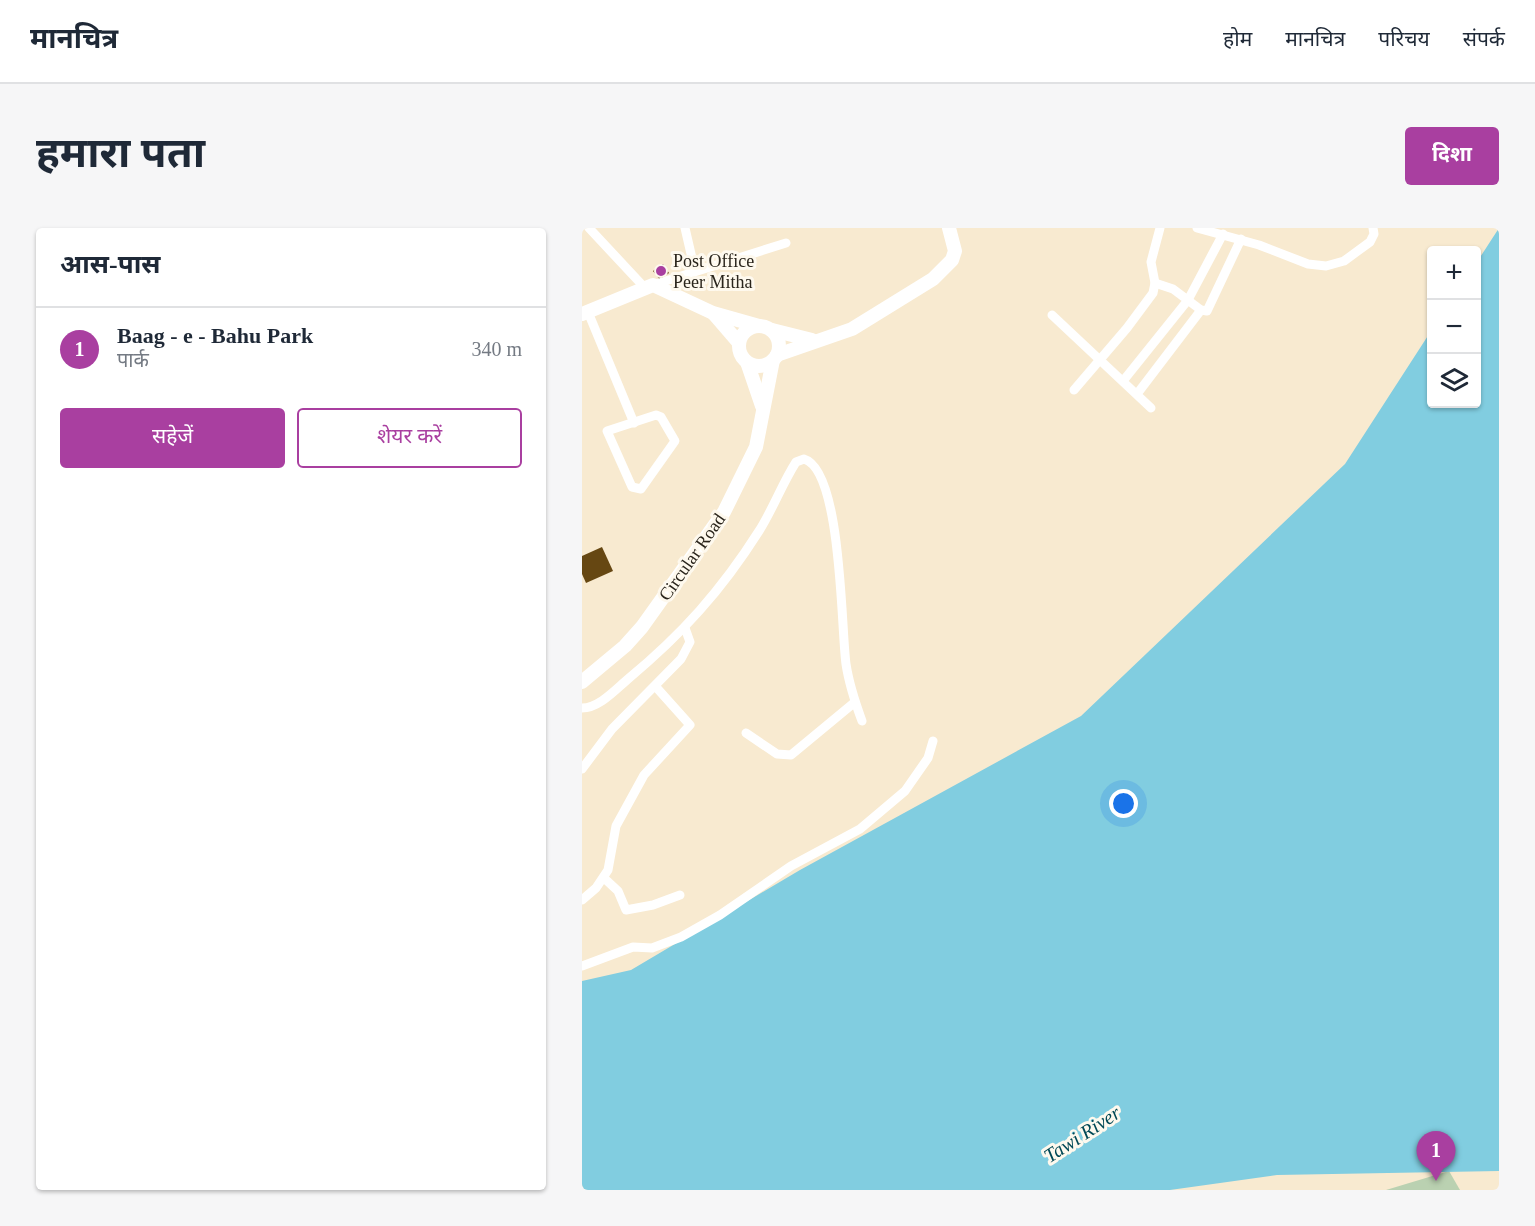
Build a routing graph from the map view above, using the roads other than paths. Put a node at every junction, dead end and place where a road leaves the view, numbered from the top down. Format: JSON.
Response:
{"nodes":[{"id":1,"x":589,"y":228,"type":"edge"},
{"id":2,"x":685,"y":228,"type":"edge"},
{"id":3,"x":950,"y":228,"type":"edge"},
{"id":4,"x":1160,"y":228,"type":"edge"},
{"id":5,"x":1197,"y":228,"type":"edge"},
{"id":6,"x":1373,"y":228,"type":"edge"},
{"id":7,"x":1223,"y":234,"type":"junction"},
{"id":8,"x":1241,"y":239,"type":"junction"},
{"id":9,"x":786,"y":243,"type":"dead end"},
{"id":10,"x":695,"y":272,"type":"junction"},
{"id":11,"x":1155,"y":283,"type":"junction"},
{"id":12,"x":649,"y":286,"type":"junction"},
{"id":13,"x":1188,"y":300,"type":"junction"},
{"id":14,"x":1201,"y":310,"type":"junction"},
{"id":15,"x":585,"y":313,"type":"edge"},
{"id":16,"x":713,"y":313,"type":"junction"},
{"id":17,"x":1052,"y":315,"type":"dead end"},
{"id":18,"x":766,"y":328,"type":"junction"},
{"id":19,"x":817,"y":341,"type":"junction"},
{"id":20,"x":739,"y":343,"type":"junction"},
{"id":21,"x":775,"y":357,"type":"junction"},
{"id":22,"x":1100,"y":359,"type":"junction"},
{"id":23,"x":747,"y":362,"type":"junction"},
{"id":24,"x":1123,"y":381,"type":"junction"},
{"id":25,"x":1074,"y":390,"type":"dead end"},
{"id":26,"x":1137,"y":394,"type":"junction"},
{"id":27,"x":762,"y":406,"type":"junction"},
{"id":28,"x":1151,"y":408,"type":"dead end"},
{"id":29,"x":634,"y":423,"type":"junction"},
{"id":30,"x":686,"y":628,"type":"junction"},
{"id":31,"x":582,"y":682,"type":"edge"},
{"id":32,"x":657,"y":687,"type":"junction"},
{"id":33,"x":855,"y":702,"type":"junction"},
{"id":34,"x":582,"y":708,"type":"edge"},
{"id":35,"x":862,"y":721,"type":"dead end"},
{"id":36,"x":746,"y":733,"type":"dead end"},
{"id":37,"x":933,"y":741,"type":"dead end"},
{"id":38,"x":582,"y":769,"type":"edge"},
{"id":39,"x":604,"y":878,"type":"junction"},
{"id":40,"x":680,"y":895,"type":"dead end"},
{"id":41,"x":582,"y":900,"type":"edge"},
{"id":42,"x":582,"y":966,"type":"edge"}],
"edges":[{"from":1,"to":12,"type":"street"},
{"from":2,"to":10,"type":"street"},
{"from":3,"to":19,"type":"main road"},
{"from":4,"to":11,"type":"street"},
{"from":5,"to":7,"type":"street"},
{"from":6,"to":8,"type":"street"},
{"from":7,"to":8,"type":"street"},
{"from":7,"to":13,"type":"street"},
{"from":8,"to":14,"type":"street"},
{"from":9,"to":10,"type":"street"},
{"from":10,"to":12,"type":"street"},
{"from":11,"to":13,"type":"street"},
{"from":11,"to":22,"type":"street"},
{"from":12,"to":15,"type":"main road"},
{"from":12,"to":16,"type":"main road"},
{"from":13,"to":14,"type":"street"},
{"from":13,"to":24,"type":"street"},
{"from":14,"to":26,"type":"street"},
{"from":15,"to":29,"type":"street"},
{"from":16,"to":18,"type":"main road"},
{"from":16,"to":20,"type":"main road"},
{"from":17,"to":22,"type":"street"},
{"from":18,"to":19,"type":"main road"},
{"from":18,"to":20,"type":"main road"},
{"from":18,"to":21,"type":"main road"},
{"from":19,"to":21,"type":"main road"},
{"from":20,"to":23,"type":"main road"},
{"from":21,"to":23,"type":"main road"},
{"from":21,"to":27,"type":"main road","name":"Circular Road"},
{"from":22,"to":24,"type":"street"},
{"from":22,"to":25,"type":"street"},
{"from":23,"to":27,"type":"main road"},
{"from":24,"to":26,"type":"street"},
{"from":26,"to":28,"type":"street"},
{"from":27,"to":31,"type":"main road","name":"Circular Road"},
{"from":29,"to":29,"type":"street"},
{"from":30,"to":32,"type":"street"},
{"from":30,"to":33,"type":"street"},
{"from":30,"to":34,"type":"street"},
{"from":32,"to":38,"type":"street"},
{"from":32,"to":39,"type":"street"},
{"from":33,"to":35,"type":"street"},
{"from":33,"to":36,"type":"street"},
{"from":37,"to":42,"type":"street"},
{"from":39,"to":40,"type":"street"},
{"from":39,"to":41,"type":"street"}]}
